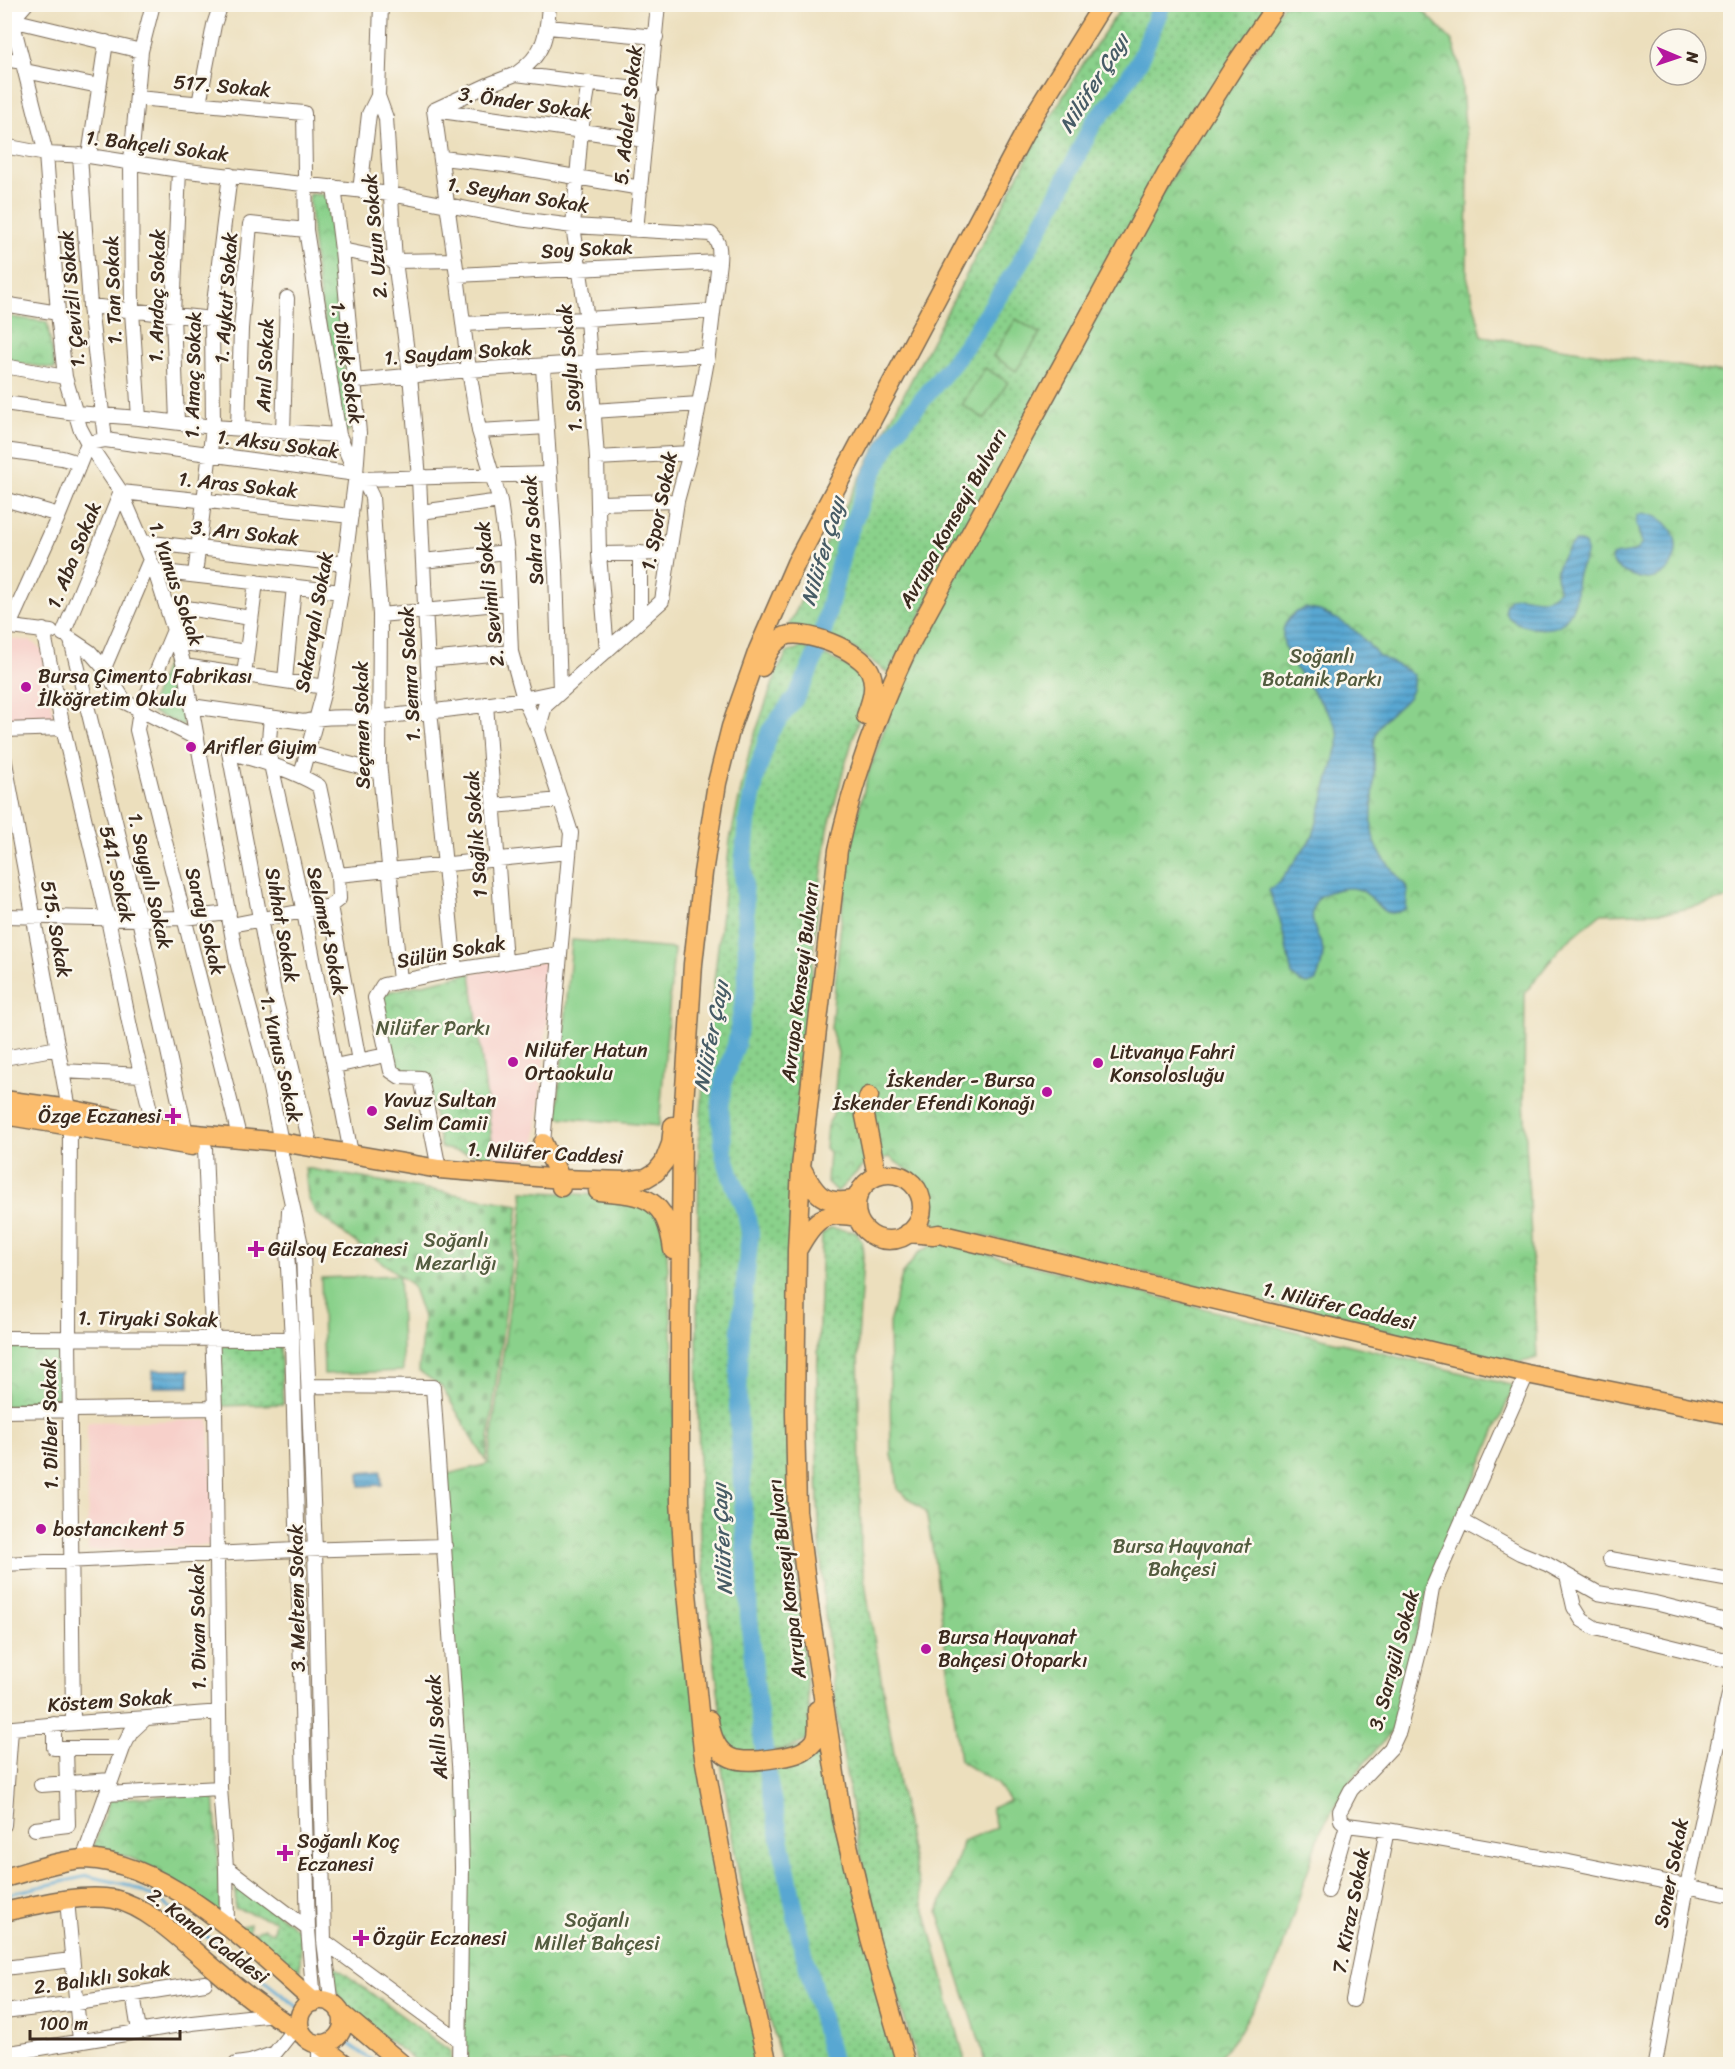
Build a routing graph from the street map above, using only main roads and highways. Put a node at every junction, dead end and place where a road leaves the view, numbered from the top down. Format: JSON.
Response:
{"nodes":[{"id":1,"x":1103,"y":4,"type":"edge"},
{"id":2,"x":1277,"y":4,"type":"edge"},
{"id":3,"x":703,"y":873,"type":"junction"},
{"id":4,"x":827,"y":949,"type":"junction"},
{"id":5,"x":693,"y":964,"type":"junction"},
{"id":6,"x":4,"y":1100,"type":"edge"},
{"id":7,"x":4,"y":1114,"type":"edge"},
{"id":8,"x":69,"y":1117,"type":"junction"},
{"id":9,"x":281,"y":1148,"type":"junction"},
{"id":10,"x":801,"y":1167,"type":"junction"},
{"id":11,"x":528,"y":1182,"type":"junction"},
{"id":12,"x":561,"y":1184,"type":"junction"},
{"id":13,"x":857,"y":1208,"type":"junction"},
{"id":14,"x":920,"y":1214,"type":"junction"},
{"id":15,"x":909,"y":1233,"type":"junction"},
{"id":16,"x":939,"y":1234,"type":"junction"},
{"id":17,"x":797,"y":1250,"type":"junction"},
{"id":18,"x":680,"y":1338,"type":"junction"},
{"id":19,"x":1731,"y":1415,"type":"edge"},
{"id":20,"x":810,"y":1613,"type":"junction"},
{"id":21,"x":690,"y":1621,"type":"junction"},
{"id":22,"x":4,"y":1878,"type":"edge"},
{"id":23,"x":4,"y":1912,"type":"edge"},
{"id":24,"x":314,"y":2002,"type":"junction"},
{"id":25,"x":337,"y":2009,"type":"junction"},
{"id":26,"x":305,"y":2036,"type":"junction"},
{"id":27,"x":761,"y":2038,"type":"junction"},
{"id":28,"x":345,"y":2064,"type":"edge"},
{"id":29,"x":402,"y":2064,"type":"edge"},
{"id":30,"x":760,"y":2064,"type":"edge"},
{"id":31,"x":768,"y":2064,"type":"edge"},
{"id":32,"x":906,"y":2064,"type":"edge"}],
"edges":[{"from":1,"to":3,"type":"main road"},
{"from":2,"to":4,"type":"main road","name":"Avrupa Konseyi Bulvarı"},
{"from":3,"to":4,"type":"main road"},
{"from":3,"to":5,"type":"main road"},
{"from":4,"to":10,"type":"main road","name":"Avrupa Konseyi Bulvarı"},
{"from":5,"to":12,"type":"main road","name":"1. Nilüfer Caddesi"},
{"from":5,"to":18,"type":"main road"},
{"from":6,"to":8,"type":"main road","name":"1. Nilüfer Caddesi"},
{"from":7,"to":8,"type":"main road","name":"1. Nilüfer Caddesi"},
{"from":8,"to":9,"type":"main road","name":"1. Nilüfer Caddesi"},
{"from":8,"to":9,"type":"main road","name":"1. Nilüfer Caddesi"},
{"from":9,"to":11,"type":"main road","name":"1. Nilüfer Caddesi"},
{"from":9,"to":11,"type":"main road","name":"1. Nilüfer Caddesi"},
{"from":10,"to":13,"type":"main road"},
{"from":10,"to":17,"type":"main road","name":"Avrupa Konseyi Bulvarı"},
{"from":11,"to":12,"type":"main road","name":"1. Nilüfer Caddesi"},
{"from":11,"to":12,"type":"main road"},
{"from":12,"to":18,"type":"main road","name":"1. Nilüfer Caddesi"},
{"from":13,"to":14,"type":"main road"},
{"from":13,"to":15,"type":"main road"},
{"from":13,"to":17,"type":"main road"},
{"from":14,"to":15,"type":"main road"},
{"from":14,"to":16,"type":"main road"},
{"from":15,"to":16,"type":"main road","name":"1. Nilüfer Caddesi"},
{"from":16,"to":19,"type":"main road","name":"1. Nilüfer Caddesi"},
{"from":17,"to":20,"type":"main road","name":"Avrupa Konseyi Bulvarı"},
{"from":18,"to":21,"type":"main road"},
{"from":20,"to":21,"type":"main road"},
{"from":20,"to":32,"type":"main road","name":"Avrupa Konseyi Bulvarı"},
{"from":21,"to":27,"type":"main road"},
{"from":22,"to":24,"type":"main road","name":"2. Kanal Caddesi"},
{"from":23,"to":26,"type":"main road","name":"2. Kanal Caddesi"},
{"from":24,"to":25,"type":"main road"},
{"from":24,"to":26,"type":"main road"},
{"from":25,"to":26,"type":"main road"},
{"from":25,"to":29,"type":"main road"},
{"from":26,"to":28,"type":"main road","name":"2. Kanal Caddesi"},
{"from":27,"to":30,"type":"main road"},
{"from":27,"to":31,"type":"main road"}]}
